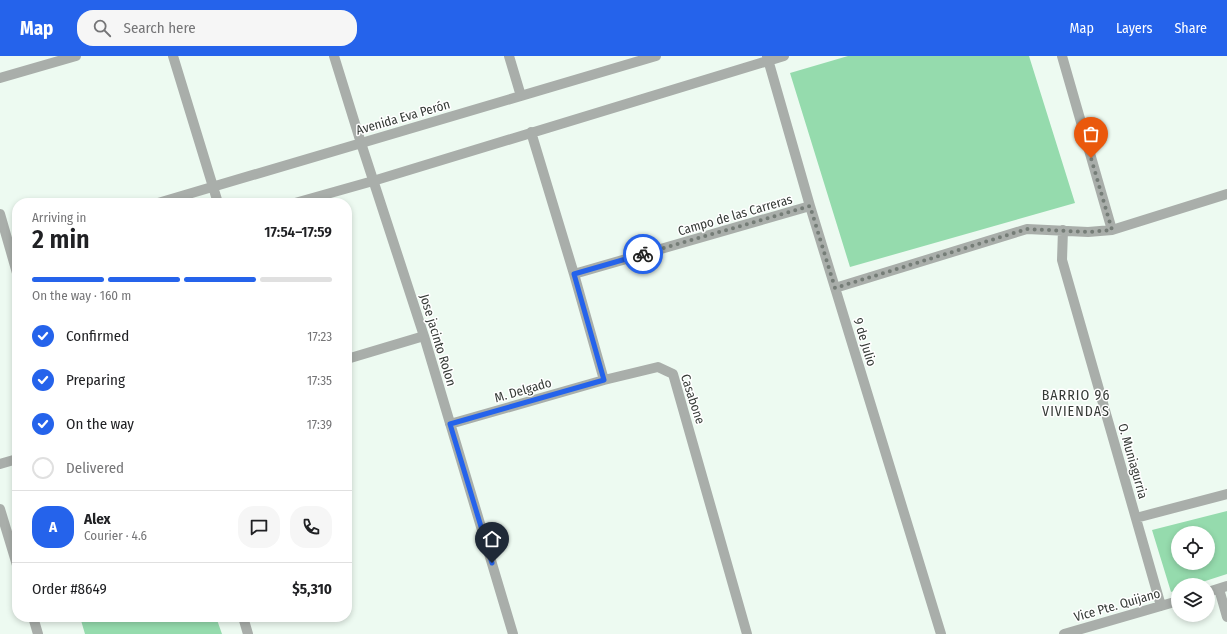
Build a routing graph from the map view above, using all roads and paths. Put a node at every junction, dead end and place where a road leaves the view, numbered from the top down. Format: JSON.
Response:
{"nodes":[{"id":1,"x":76,"y":56,"type":"edge"},
{"id":2,"x":173,"y":56,"type":"edge"},
{"id":3,"x":334,"y":56,"type":"edge"},
{"id":4,"x":508,"y":56,"type":"edge"},
{"id":5,"x":656,"y":56,"type":"edge"},
{"id":6,"x":784,"y":56,"type":"edge"},
{"id":7,"x":1062,"y":56,"type":"edge"},
{"id":8,"x":768,"y":58,"type":"edge"},
{"id":9,"x":0,"y":78,"type":"edge"},
{"id":10,"x":521,"y":96,"type":"junction"},
{"id":11,"x":531,"y":132,"type":"junction"},
{"id":12,"x":360,"y":143,"type":"junction"},
{"id":13,"x":373,"y":181,"type":"junction"},
{"id":14,"x":213,"y":186,"type":"junction"},
{"id":15,"x":1227,"y":194,"type":"edge"},
{"id":16,"x":174,"y":198,"type":"edge"},
{"id":17,"x":217,"y":198,"type":"edge"},
{"id":18,"x":313,"y":198,"type":"edge"},
{"id":19,"x":810,"y":206,"type":"junction"},
{"id":20,"x":0,"y":214,"type":"edge"},
{"id":21,"x":1063,"y":230,"type":"junction"},
{"id":22,"x":1112,"y":230,"type":"junction"},
{"id":23,"x":12,"y":242,"type":"edge"},
{"id":24,"x":574,"y":274,"type":"junction"},
{"id":25,"x":835,"y":288,"type":"junction"},
{"id":26,"x":424,"y":336,"type":"junction"},
{"id":27,"x":352,"y":358,"type":"edge"},
{"id":28,"x":604,"y":380,"type":"junction"},
{"id":29,"x":450,"y":424,"type":"junction"},
{"id":30,"x":12,"y":460,"type":"edge"},
{"id":31,"x":0,"y":464,"type":"edge"},
{"id":32,"x":1227,"y":494,"type":"edge"},
{"id":33,"x":0,"y":509,"type":"edge"},
{"id":34,"x":1136,"y":518,"type":"junction"},
{"id":35,"x":12,"y":549,"type":"edge"},
{"id":36,"x":1223,"y":588,"type":"edge"},
{"id":37,"x":1171,"y":603,"type":"edge"},
{"id":38,"x":1161,"y":606,"type":"junction"},
{"id":39,"x":1227,"y":617,"type":"edge"},
{"id":40,"x":34,"y":622,"type":"edge"},
{"id":41,"x":244,"y":622,"type":"edge"},
{"id":42,"x":38,"y":634,"type":"edge"},
{"id":43,"x":248,"y":634,"type":"edge"},
{"id":44,"x":512,"y":634,"type":"edge"},
{"id":45,"x":747,"y":634,"type":"edge"},
{"id":46,"x":941,"y":634,"type":"edge"},
{"id":47,"x":1064,"y":634,"type":"edge"}],
"edges":[{"from":1,"to":9,"type":"street"},
{"from":2,"to":14,"type":"street"},
{"from":3,"to":12,"type":"street","name":"Jose jacinto Rolon"},
{"from":4,"to":10,"type":"street"},
{"from":5,"to":10,"type":"street","name":"Avenida Eva Perón"},
{"from":6,"to":8,"type":"street"},
{"from":7,"to":22,"type":"street"},
{"from":8,"to":11,"type":"street"},
{"from":8,"to":19,"type":"street","name":"9 de Julio"},
{"from":10,"to":12,"type":"street","name":"Avenida Eva Perón"},
{"from":11,"to":13,"type":"street"},
{"from":11,"to":24,"type":"street"},
{"from":12,"to":13,"type":"street","name":"Jose jacinto Rolon"},
{"from":12,"to":14,"type":"street","name":"Avenida Eva Perón"},
{"from":13,"to":18,"type":"street"},
{"from":13,"to":26,"type":"street","name":"Jose jacinto Rolon"},
{"from":14,"to":16,"type":"street","name":"Avenida Eva Perón"},
{"from":14,"to":17,"type":"street"},
{"from":15,"to":22,"type":"street"},
{"from":19,"to":24,"type":"street","name":"Campo de las Carreras"},
{"from":19,"to":25,"type":"street","name":"9 de Julio"},
{"from":20,"to":23,"type":"street"},
{"from":21,"to":22,"type":"street"},
{"from":21,"to":25,"type":"street"},
{"from":21,"to":34,"type":"street","name":"O. Muniagurria"},
{"from":24,"to":28,"type":"street"},
{"from":25,"to":46,"type":"street","name":"9 de Julio"},
{"from":26,"to":27,"type":"street"},
{"from":26,"to":29,"type":"street","name":"Jose jacinto Rolon"},
{"from":28,"to":29,"type":"street","name":"M. Delgado"},
{"from":28,"to":45,"type":"street","name":"Casabone"},
{"from":29,"to":44,"type":"street","name":"Jose jacinto Rolon"},
{"from":30,"to":31,"type":"street"},
{"from":32,"to":34,"type":"street"},
{"from":33,"to":35,"type":"street"},
{"from":34,"to":38,"type":"street","name":"O. Muniagurria"},
{"from":36,"to":39,"type":"street"},
{"from":37,"to":38,"type":"street","name":"Vice Pte. Quijano"},
{"from":38,"to":47,"type":"street","name":"Vice Pte. Quijano"},
{"from":40,"to":42,"type":"street"},
{"from":41,"to":43,"type":"street"}]}
